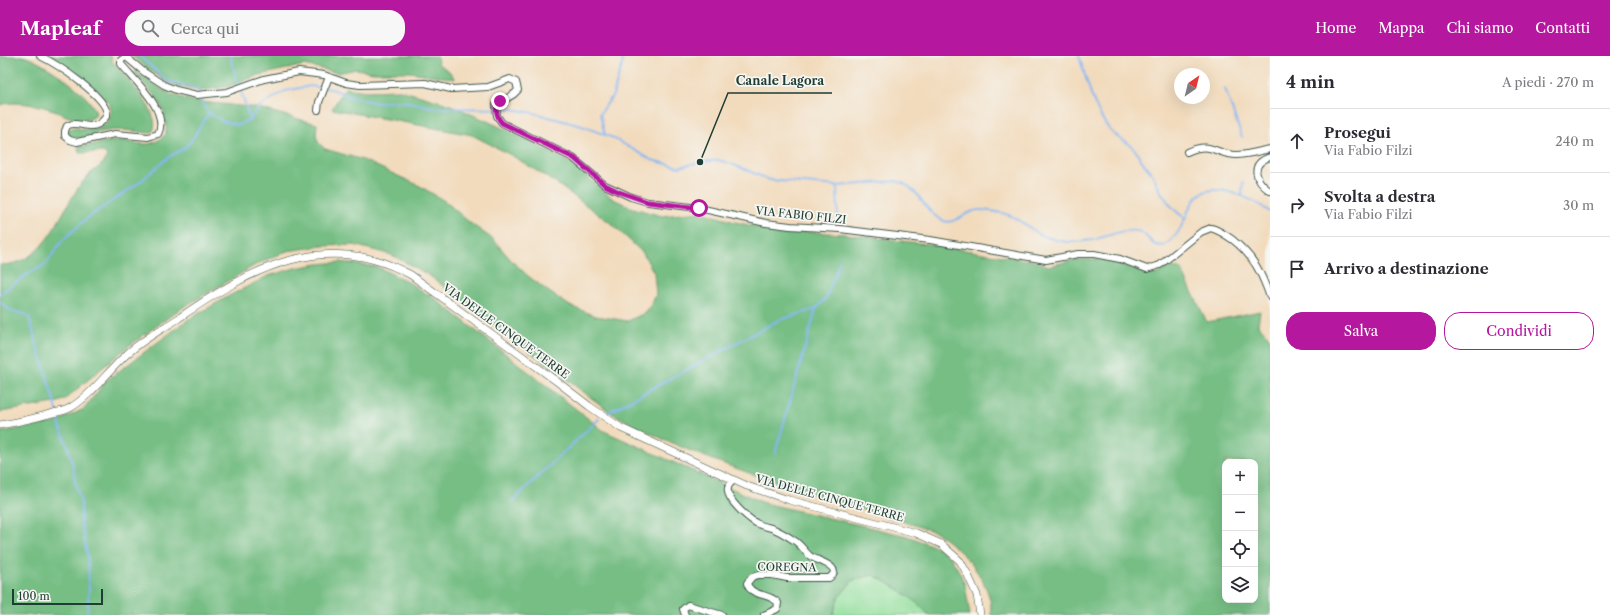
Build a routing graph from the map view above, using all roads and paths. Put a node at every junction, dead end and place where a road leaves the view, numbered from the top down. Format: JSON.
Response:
{"nodes":[{"id":1,"x":40,"y":56,"type":"edge"},
{"id":2,"x":329,"y":77,"type":"junction"},
{"id":3,"x":318,"y":110,"type":"dead end"},
{"id":4,"x":1270,"y":150,"type":"edge"},
{"id":5,"x":1187,"y":152,"type":"dead end"},
{"id":6,"x":1270,"y":157,"type":"edge"},
{"id":7,"x":1270,"y":190,"type":"edge"},
{"id":8,"x":1270,"y":297,"type":"edge"},
{"id":9,"x":0,"y":425,"type":"edge"},
{"id":10,"x":733,"y":480,"type":"junction"},
{"id":11,"x":685,"y":615,"type":"edge"},
{"id":12,"x":722,"y":615,"type":"edge"},
{"id":13,"x":764,"y":615,"type":"edge"},
{"id":14,"x":980,"y":615,"type":"edge"}],
"edges":[{"from":1,"to":2,"type":"street","name":"VIA FABIO FILZI"},
{"from":2,"to":3,"type":"street"},
{"from":2,"to":8,"type":"street","name":"VIA FABIO FILZI"},
{"from":4,"to":5,"type":"street"},
{"from":6,"to":7,"type":"street"},
{"from":9,"to":10,"type":"main road","name":"VIA DELLE CINQUE TERRE"},
{"from":10,"to":13,"type":"street","name":"COREGNA"},
{"from":10,"to":14,"type":"main road","name":"VIA DELLE CINQUE TERRE"},
{"from":11,"to":12,"type":"street"}]}
